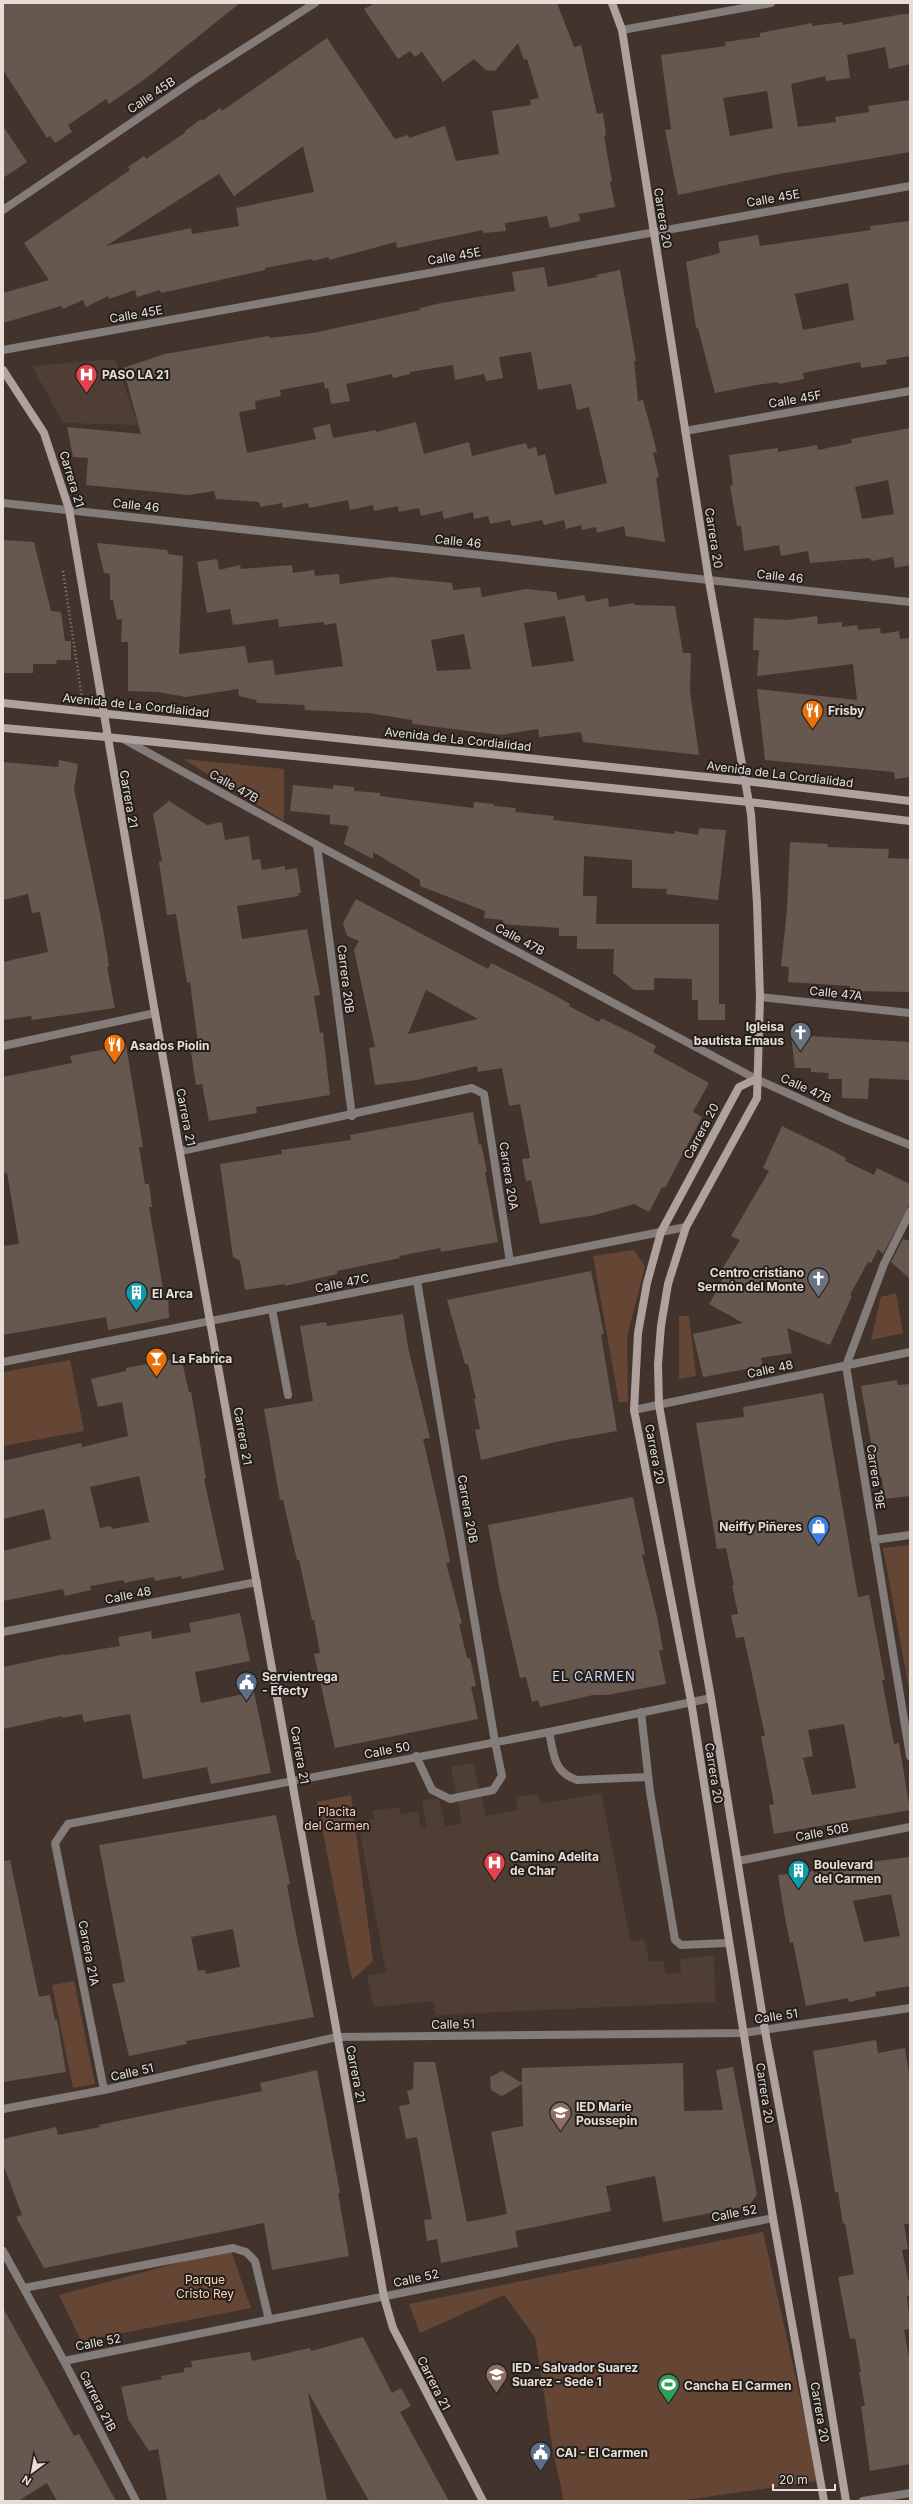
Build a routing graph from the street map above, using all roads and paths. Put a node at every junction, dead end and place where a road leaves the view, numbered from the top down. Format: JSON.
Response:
{"nodes":[{"id":1,"x":315,"y":3,"type":"edge"},
{"id":2,"x":612,"y":3,"type":"edge"},
{"id":3,"x":771,"y":3,"type":"edge"},
{"id":4,"x":622,"y":30,"type":"junction"},
{"id":5,"x":910,"y":186,"type":"edge"},
{"id":6,"x":3,"y":210,"type":"edge"},
{"id":7,"x":654,"y":232,"type":"junction"},
{"id":8,"x":3,"y":350,"type":"edge"},
{"id":9,"x":3,"y":370,"type":"edge"},
{"id":10,"x":910,"y":391,"type":"edge"},
{"id":11,"x":685,"y":431,"type":"junction"},
{"id":12,"x":3,"y":503,"type":"edge"},
{"id":13,"x":69,"y":509,"type":"junction"},
{"id":14,"x":63,"y":570,"type":"dead end"},
{"id":15,"x":709,"y":581,"type":"junction"},
{"id":16,"x":910,"y":602,"type":"edge"},
{"id":17,"x":3,"y":703,"type":"edge"},
{"id":18,"x":83,"y":703,"type":"dead end"},
{"id":19,"x":103,"y":713,"type":"junction"},
{"id":20,"x":3,"y":728,"type":"edge"},
{"id":21,"x":106,"y":737,"type":"junction"},
{"id":22,"x":125,"y":740,"type":"junction"},
{"id":23,"x":745,"y":782,"type":"junction"},
{"id":24,"x":749,"y":802,"type":"junction"},
{"id":25,"x":910,"y":802,"type":"edge"},
{"id":26,"x":910,"y":821,"type":"edge"},
{"id":27,"x":317,"y":845,"type":"junction"},
{"id":28,"x":760,"y":997,"type":"junction"},
{"id":29,"x":155,"y":1013,"type":"junction"},
{"id":30,"x":910,"y":1013,"type":"edge"},
{"id":31,"x":3,"y":1046,"type":"edge"},
{"id":32,"x":756,"y":1079,"type":"junction"},
{"id":33,"x":352,"y":1116,"type":"junction"},
{"id":34,"x":910,"y":1145,"type":"edge"},
{"id":35,"x":180,"y":1150,"type":"junction"},
{"id":36,"x":910,"y":1212,"type":"edge"},
{"id":37,"x":686,"y":1228,"type":"junction"},
{"id":38,"x":661,"y":1232,"type":"junction"},
{"id":39,"x":510,"y":1262,"type":"junction"},
{"id":40,"x":417,"y":1281,"type":"junction"},
{"id":41,"x":272,"y":1309,"type":"junction"},
{"id":42,"x":209,"y":1322,"type":"junction"},
{"id":43,"x":910,"y":1352,"type":"edge"},
{"id":44,"x":3,"y":1362,"type":"edge"},
{"id":45,"x":846,"y":1366,"type":"junction"},
{"id":46,"x":288,"y":1395,"type":"dead end"},
{"id":47,"x":659,"y":1405,"type":"junction"},
{"id":48,"x":634,"y":1410,"type":"junction"},
{"id":49,"x":910,"y":1535,"type":"edge"},
{"id":50,"x":874,"y":1540,"type":"junction"},
{"id":51,"x":257,"y":1582,"type":"junction"},
{"id":52,"x":3,"y":1632,"type":"edge"},
{"id":53,"x":711,"y":1698,"type":"junction"},
{"id":54,"x":691,"y":1701,"type":"junction"},
{"id":55,"x":642,"y":1712,"type":"junction"},
{"id":56,"x":549,"y":1732,"type":"junction"},
{"id":57,"x":495,"y":1742,"type":"junction"},
{"id":58,"x":416,"y":1756,"type":"junction"},
{"id":59,"x":910,"y":1756,"type":"edge"},
{"id":60,"x":648,"y":1777,"type":"junction"},
{"id":61,"x":293,"y":1781,"type":"junction"},
{"id":62,"x":68,"y":1824,"type":"joint"},
{"id":63,"x":910,"y":1827,"type":"edge"},
{"id":64,"x":738,"y":1861,"type":"junction"},
{"id":65,"x":728,"y":1943,"type":"junction"},
{"id":66,"x":910,"y":2008,"type":"edge"},
{"id":67,"x":765,"y":2031,"type":"junction"},
{"id":68,"x":743,"y":2033,"type":"junction"},
{"id":69,"x":336,"y":2038,"type":"junction"},
{"id":70,"x":104,"y":2090,"type":"junction"},
{"id":71,"x":3,"y":2109,"type":"edge"},
{"id":72,"x":773,"y":2218,"type":"junction"},
{"id":73,"x":3,"y":2250,"type":"edge"},
{"id":74,"x":24,"y":2288,"type":"junction"},
{"id":75,"x":384,"y":2297,"type":"junction"},
{"id":76,"x":269,"y":2320,"type":"junction"},
{"id":77,"x":64,"y":2361,"type":"junction"},
{"id":78,"x":910,"y":2493,"type":"edge"},
{"id":79,"x":136,"y":2501,"type":"edge"},
{"id":80,"x":483,"y":2501,"type":"edge"},
{"id":81,"x":824,"y":2501,"type":"edge"},
{"id":82,"x":846,"y":2501,"type":"edge"},
{"id":83,"x":863,"y":2501,"type":"edge"}],
"edges":[{"from":1,"to":6,"type":"street","name":"Calle 45B"},
{"from":2,"to":4,"type":"street","name":"Carrera 20"},
{"from":3,"to":4,"type":"street"},
{"from":4,"to":7,"type":"street","name":"Carrera 20"},
{"from":5,"to":7,"type":"street","name":"Calle 45E"},
{"from":7,"to":8,"type":"street","name":"Calle 45E"},
{"from":7,"to":11,"type":"street","name":"Carrera 20"},
{"from":9,"to":13,"type":"street","name":"Carrera 21"},
{"from":10,"to":11,"type":"street","name":"Calle 45F"},
{"from":11,"to":15,"type":"street","name":"Carrera 20"},
{"from":12,"to":13,"type":"street","name":"Calle 46"},
{"from":13,"to":15,"type":"street","name":"Calle 46"},
{"from":13,"to":19,"type":"street","name":"Carrera 21"},
{"from":14,"to":18,"type":"path"},
{"from":15,"to":16,"type":"street","name":"Calle 46"},
{"from":15,"to":23,"type":"street","name":"Carrera 20"},
{"from":17,"to":19,"type":"street","name":"Avenida de La Cordialidad"},
{"from":19,"to":21,"type":"street","name":"Carrera 21"},
{"from":19,"to":23,"type":"street","name":"Avenida de La Cordialidad"},
{"from":20,"to":21,"type":"street"},
{"from":21,"to":22,"type":"street"},
{"from":21,"to":29,"type":"street","name":"Carrera 21"},
{"from":22,"to":24,"type":"street"},
{"from":22,"to":27,"type":"street","name":"Calle 47B"},
{"from":23,"to":24,"type":"street","name":"Carrera 20"},
{"from":23,"to":25,"type":"street","name":"Avenida de La Cordialidad"},
{"from":24,"to":26,"type":"street"},
{"from":24,"to":28,"type":"street","name":"Carrera 20"},
{"from":27,"to":32,"type":"street","name":"Calle 47B"},
{"from":27,"to":33,"type":"street","name":"Carrera 20B"},
{"from":28,"to":30,"type":"street","name":"Calle 47A"},
{"from":28,"to":32,"type":"street","name":"Carrera 20"},
{"from":29,"to":31,"type":"street"},
{"from":29,"to":35,"type":"street","name":"Carrera 21"},
{"from":32,"to":34,"type":"street","name":"Calle 47B"},
{"from":32,"to":37,"type":"street","name":"Carrera 20"},
{"from":32,"to":38,"type":"street","name":"Carrera 20"},
{"from":33,"to":35,"type":"street"},
{"from":33,"to":39,"type":"street","name":"Carrera 20A"},
{"from":35,"to":42,"type":"street","name":"Carrera 21"},
{"from":36,"to":45,"type":"street","name":"Carrera 19E"},
{"from":37,"to":38,"type":"street","name":"Calle 47C"},
{"from":37,"to":47,"type":"street","name":"Carrera 20"},
{"from":38,"to":39,"type":"street","name":"Calle 47C"},
{"from":38,"to":48,"type":"street","name":"Carrera 20"},
{"from":39,"to":40,"type":"street","name":"Calle 47C"},
{"from":40,"to":41,"type":"street","name":"Calle 47C"},
{"from":40,"to":57,"type":"street","name":"Carrera 20B"},
{"from":41,"to":42,"type":"street","name":"Calle 47C"},
{"from":41,"to":46,"type":"street"},
{"from":42,"to":44,"type":"street","name":"Calle 47C"},
{"from":42,"to":51,"type":"street","name":"Carrera 21"},
{"from":43,"to":45,"type":"street","name":"Calle 48"},
{"from":45,"to":47,"type":"street","name":"Calle 48"},
{"from":45,"to":50,"type":"street","name":"Carrera 19E"},
{"from":47,"to":48,"type":"street","name":"Calle 48"},
{"from":47,"to":53,"type":"street","name":"Carrera 20"},
{"from":48,"to":54,"type":"street","name":"Carrera 20"},
{"from":49,"to":50,"type":"street"},
{"from":50,"to":59,"type":"street","name":"Carrera 19E"},
{"from":51,"to":52,"type":"street","name":"Calle 48"},
{"from":51,"to":61,"type":"street","name":"Carrera 21"},
{"from":53,"to":54,"type":"street","name":"Calle 50"},
{"from":53,"to":64,"type":"street","name":"Carrera 20"},
{"from":54,"to":55,"type":"street","name":"Calle 50"},
{"from":54,"to":65,"type":"street","name":"Carrera 20"},
{"from":55,"to":56,"type":"street","name":"Calle 50"},
{"from":55,"to":60,"type":"street"},
{"from":56,"to":57,"type":"street","name":"Calle 50"},
{"from":56,"to":60,"type":"street"},
{"from":57,"to":58,"type":"street","name":"Calle 50"},
{"from":57,"to":58,"type":"street","name":"Carrera 20B"},
{"from":58,"to":61,"type":"street","name":"Calle 50"},
{"from":60,"to":65,"type":"street"},
{"from":61,"to":62,"type":"street","name":"Calle 50"},
{"from":61,"to":69,"type":"street","name":"Carrera 21"},
{"from":62,"to":70,"type":"street","name":"Carrera 21A"},
{"from":63,"to":64,"type":"street","name":"Calle 50B"},
{"from":64,"to":67,"type":"street","name":"Carrera 20"},
{"from":65,"to":68,"type":"street","name":"Carrera 20"},
{"from":66,"to":67,"type":"street","name":"Calle 51"},
{"from":67,"to":68,"type":"street","name":"Calle 51"},
{"from":67,"to":82,"type":"street","name":"Carrera 20"},
{"from":68,"to":69,"type":"street","name":"Calle 51"},
{"from":68,"to":72,"type":"street","name":"Carrera 20"},
{"from":69,"to":70,"type":"street","name":"Calle 51"},
{"from":69,"to":75,"type":"street","name":"Carrera 21"},
{"from":70,"to":71,"type":"street","name":"Calle 51"},
{"from":72,"to":75,"type":"street","name":"Calle 52"},
{"from":72,"to":81,"type":"street","name":"Carrera 20"},
{"from":73,"to":74,"type":"street","name":"Carrera 21B"},
{"from":74,"to":76,"type":"street"},
{"from":74,"to":77,"type":"street","name":"Carrera 21B"},
{"from":75,"to":76,"type":"street","name":"Calle 52"},
{"from":75,"to":80,"type":"street","name":"Carrera 21"},
{"from":76,"to":77,"type":"street","name":"Calle 52"},
{"from":77,"to":79,"type":"street","name":"Carrera 21B"},
{"from":78,"to":83,"type":"street"}]}
